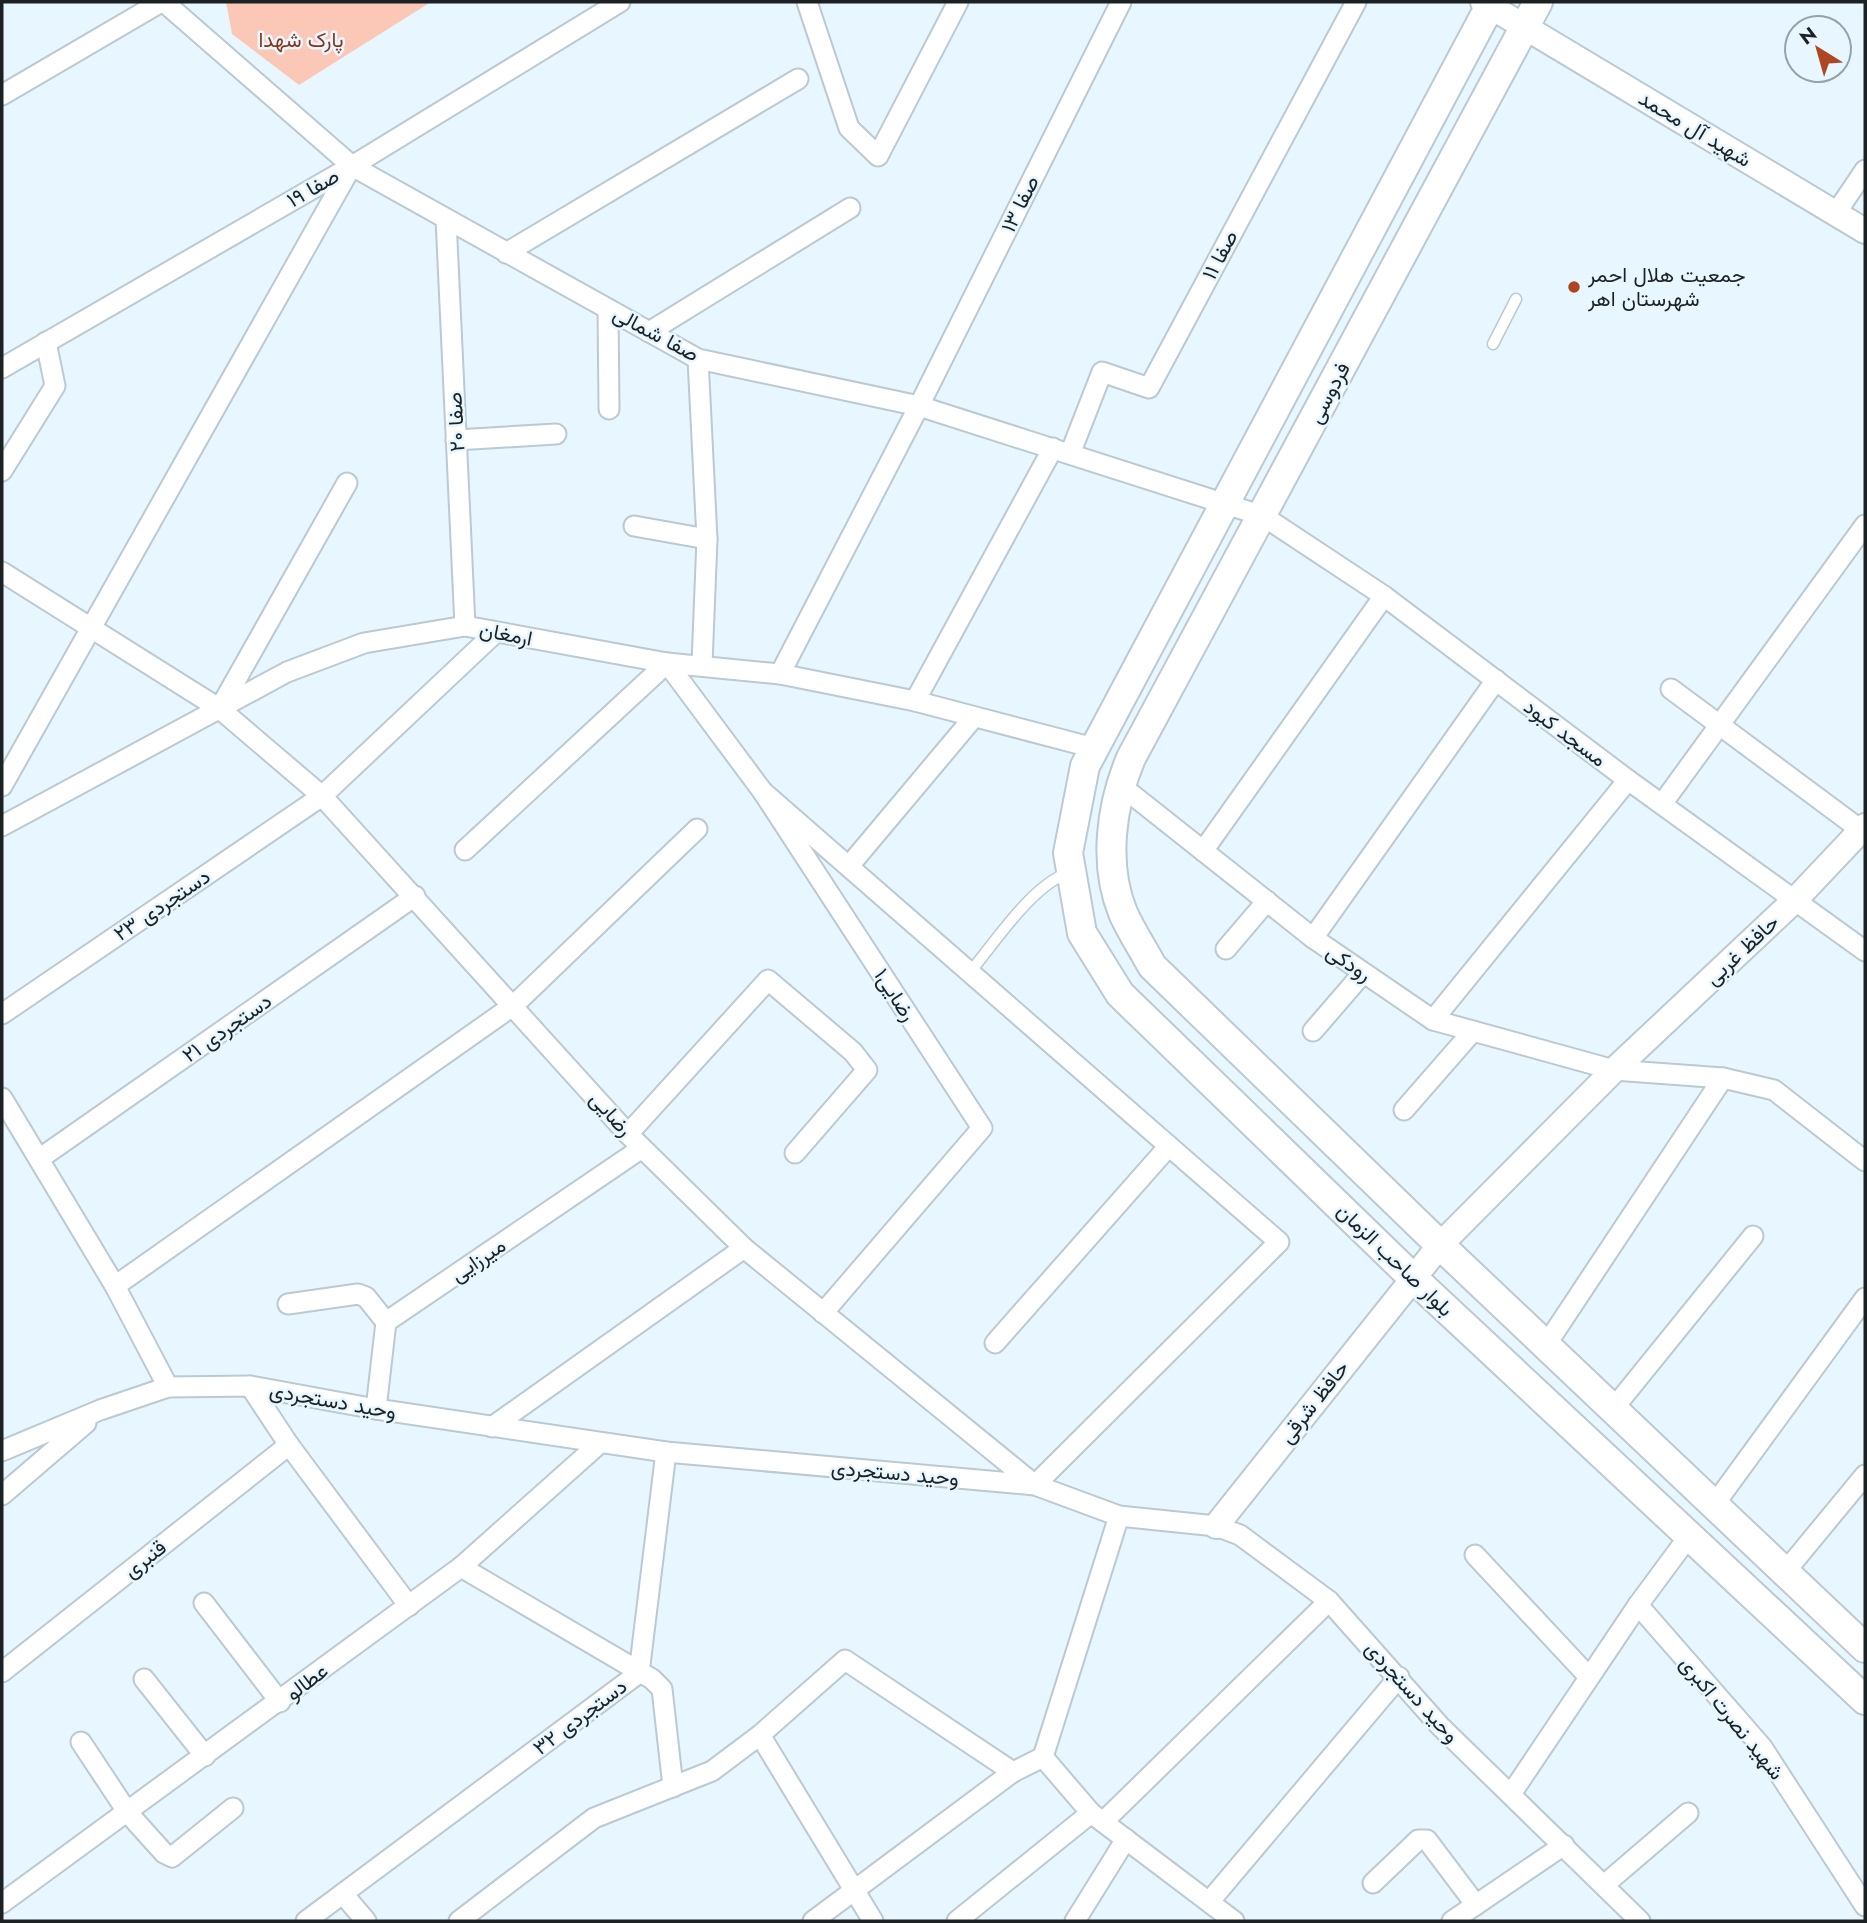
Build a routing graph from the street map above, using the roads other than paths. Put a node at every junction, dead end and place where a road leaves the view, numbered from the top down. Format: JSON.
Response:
{"nodes":[{"id":1,"x":162,"y":2,"type":"edge"},
{"id":2,"x":621,"y":2,"type":"edge"},
{"id":3,"x":807,"y":2,"type":"edge"},
{"id":4,"x":958,"y":2,"type":"edge"},
{"id":5,"x":1121,"y":2,"type":"edge"},
{"id":6,"x":1356,"y":2,"type":"edge"},
{"id":7,"x":1538,"y":2,"type":"edge"},
{"id":8,"x":1488,"y":3,"type":"edge"},
{"id":9,"x":1524,"y":27,"type":"junction"},
{"id":10,"x":798,"y":79,"type":"dead end"},
{"id":11,"x":2,"y":95,"type":"edge"},
{"id":12,"x":352,"y":166,"type":"junction"},
{"id":13,"x":1865,"y":170,"type":"edge"},
{"id":14,"x":850,"y":208,"type":"dead end"},
{"id":15,"x":1836,"y":213,"type":"junction"},
{"id":16,"x":446,"y":219,"type":"junction"},
{"id":17,"x":1865,"y":231,"type":"edge"},
{"id":18,"x":506,"y":253,"type":"junction"},
{"id":19,"x":1516,"y":299,"type":"dead end"},
{"id":20,"x":608,"y":309,"type":"junction"},
{"id":21,"x":649,"y":332,"type":"junction"},
{"id":22,"x":46,"y":342,"type":"junction"},
{"id":23,"x":1493,"y":344,"type":"dead end"},
{"id":24,"x":698,"y":359,"type":"junction"},
{"id":25,"x":2,"y":368,"type":"edge"},
{"id":26,"x":919,"y":406,"type":"junction"},
{"id":27,"x":609,"y":409,"type":"dead end"},
{"id":28,"x":556,"y":434,"type":"dead end"},
{"id":29,"x":456,"y":440,"type":"junction"},
{"id":30,"x":1061,"y":451,"type":"junction"},
{"id":31,"x":2,"y":471,"type":"edge"},
{"id":32,"x":347,"y":483,"type":"dead end"},
{"id":33,"x":1226,"y":505,"type":"junction"},
{"id":34,"x":1263,"y":516,"type":"junction"},
{"id":35,"x":1865,"y":525,"type":"edge"},
{"id":36,"x":634,"y":526,"type":"dead end"},
{"id":37,"x":707,"y":539,"type":"junction"},
{"id":38,"x":2,"y":572,"type":"edge"},
{"id":39,"x":1384,"y":596,"type":"junction"},
{"id":40,"x":92,"y":626,"type":"junction"},
{"id":41,"x":465,"y":626,"type":"junction"},
{"id":42,"x":495,"y":633,"type":"junction"},
{"id":43,"x":667,"y":663,"type":"junction"},
{"id":44,"x":702,"y":664,"type":"junction"},
{"id":45,"x":780,"y":674,"type":"junction"},
{"id":46,"x":1496,"y":680,"type":"junction"},
{"id":47,"x":1671,"y":689,"type":"dead end"},
{"id":48,"x":915,"y":701,"type":"junction"},
{"id":49,"x":220,"y":709,"type":"junction"},
{"id":50,"x":974,"y":717,"type":"junction"},
{"id":51,"x":1720,"y":725,"type":"junction"},
{"id":52,"x":1094,"y":748,"type":"junction"},
{"id":53,"x":3,"y":778,"type":"edge"},
{"id":54,"x":1628,"y":780,"type":"junction"},
{"id":55,"x":1120,"y":785,"type":"junction"},
{"id":56,"x":763,"y":792,"type":"junction"},
{"id":57,"x":323,"y":796,"type":"junction"},
{"id":58,"x":1662,"y":804,"type":"junction"},
{"id":59,"x":2,"y":826,"type":"edge"},
{"id":60,"x":696,"y":829,"type":"dead end"},
{"id":61,"x":1864,"y":830,"type":"edge"},
{"id":62,"x":465,"y":850,"type":"dead end"},
{"id":63,"x":1203,"y":851,"type":"junction"},
{"id":64,"x":849,"y":866,"type":"junction"},
{"id":65,"x":1071,"y":871,"type":"junction"},
{"id":66,"x":415,"y":896,"type":"junction"},
{"id":67,"x":1796,"y":899,"type":"junction"},
{"id":68,"x":1267,"y":901,"type":"junction"},
{"id":69,"x":1313,"y":939,"type":"junction"},
{"id":70,"x":1226,"y":949,"type":"dead end"},
{"id":71,"x":1865,"y":951,"type":"edge"},
{"id":72,"x":970,"y":972,"type":"junction"},
{"id":73,"x":1363,"y":973,"type":"junction"},
{"id":74,"x":514,"y":1006,"type":"junction"},
{"id":75,"x":2,"y":1014,"type":"edge"},
{"id":76,"x":1433,"y":1020,"type":"junction"},
{"id":77,"x":1313,"y":1031,"type":"dead end"},
{"id":78,"x":1473,"y":1031,"type":"junction"},
{"id":79,"x":1614,"y":1070,"type":"junction"},
{"id":80,"x":1723,"y":1078,"type":"junction"},
{"id":81,"x":2,"y":1098,"type":"edge"},
{"id":82,"x":1404,"y":1110,"type":"dead end"},
{"id":83,"x":635,"y":1141,"type":"junction"},
{"id":84,"x":1168,"y":1146,"type":"junction"},
{"id":85,"x":795,"y":1153,"type":"dead end"},
{"id":86,"x":39,"y":1159,"type":"junction"},
{"id":87,"x":1865,"y":1161,"type":"edge"},
{"id":88,"x":1753,"y":1236,"type":"dead end"},
{"id":89,"x":1440,"y":1245,"type":"junction"},
{"id":90,"x":744,"y":1248,"type":"junction"},
{"id":91,"x":1412,"y":1277,"type":"junction"},
{"id":92,"x":115,"y":1286,"type":"junction"},
{"id":93,"x":1865,"y":1298,"type":"edge"},
{"id":94,"x":288,"y":1304,"type":"dead end"},
{"id":95,"x":823,"y":1313,"type":"junction"},
{"id":96,"x":386,"y":1322,"type":"junction"},
{"id":97,"x":995,"y":1343,"type":"dead end"},
{"id":98,"x":1546,"y":1345,"type":"junction"},
{"id":99,"x":250,"y":1385,"type":"junction"},
{"id":100,"x":168,"y":1387,"type":"junction"},
{"id":101,"x":376,"y":1409,"type":"junction"},
{"id":102,"x":1613,"y":1409,"type":"junction"},
{"id":103,"x":100,"y":1410,"type":"junction"},
{"id":104,"x":492,"y":1427,"type":"junction"},
{"id":105,"x":600,"y":1443,"type":"junction"},
{"id":106,"x":289,"y":1445,"type":"junction"},
{"id":107,"x":2,"y":1451,"type":"edge"},
{"id":108,"x":666,"y":1452,"type":"junction"},
{"id":109,"x":1865,"y":1475,"type":"edge"},
{"id":110,"x":1035,"y":1485,"type":"junction"},
{"id":111,"x":2,"y":1495,"type":"edge"},
{"id":112,"x":1714,"y":1505,"type":"junction"},
{"id":113,"x":1119,"y":1516,"type":"junction"},
{"id":114,"x":1216,"y":1526,"type":"junction"},
{"id":115,"x":1689,"y":1536,"type":"junction"},
{"id":116,"x":1475,"y":1555,"type":"dead end"},
{"id":117,"x":461,"y":1567,"type":"junction"},
{"id":118,"x":1785,"y":1572,"type":"junction"},
{"id":119,"x":1329,"y":1601,"type":"junction"},
{"id":120,"x":204,"y":1603,"type":"dead end"},
{"id":121,"x":1638,"y":1605,"type":"junction"},
{"id":122,"x":409,"y":1606,"type":"junction"},
{"id":123,"x":1865,"y":1648,"type":"edge"},
{"id":124,"x":2,"y":1672,"type":"edge"},
{"id":125,"x":639,"y":1673,"type":"junction"},
{"id":126,"x":1399,"y":1677,"type":"junction"},
{"id":127,"x":1589,"y":1677,"type":"junction"},
{"id":128,"x":144,"y":1679,"type":"dead end"},
{"id":129,"x":1865,"y":1700,"type":"edge"},
{"id":130,"x":280,"y":1702,"type":"junction"},
{"id":131,"x":760,"y":1735,"type":"junction"},
{"id":132,"x":81,"y":1742,"type":"dead end"},
{"id":133,"x":205,"y":1756,"type":"junction"},
{"id":134,"x":1044,"y":1757,"type":"junction"},
{"id":135,"x":1013,"y":1772,"type":"junction"},
{"id":136,"x":673,"y":1787,"type":"junction"},
{"id":137,"x":1511,"y":1794,"type":"junction"},
{"id":138,"x":233,"y":1808,"type":"dead end"},
{"id":139,"x":128,"y":1813,"type":"junction"},
{"id":140,"x":1688,"y":1813,"type":"dead end"},
{"id":141,"x":1097,"y":1817,"type":"junction"},
{"id":142,"x":1126,"y":1839,"type":"junction"},
{"id":143,"x":1564,"y":1844,"type":"junction"},
{"id":144,"x":1373,"y":1883,"type":"dead end"},
{"id":145,"x":1604,"y":1885,"type":"junction"},
{"id":146,"x":855,"y":1889,"type":"junction"},
{"id":147,"x":343,"y":1894,"type":"junction"},
{"id":148,"x":1209,"y":1902,"type":"junction"},
{"id":149,"x":2,"y":1903,"type":"edge"},
{"id":150,"x":1476,"y":1905,"type":"junction"},
{"id":151,"x":1865,"y":1906,"type":"edge"},
{"id":152,"x":306,"y":1921,"type":"edge"},
{"id":153,"x":365,"y":1921,"type":"edge"},
{"id":154,"x":459,"y":1921,"type":"edge"},
{"id":155,"x":813,"y":1921,"type":"edge"},
{"id":156,"x":873,"y":1921,"type":"edge"},
{"id":157,"x":957,"y":1921,"type":"edge"},
{"id":158,"x":1075,"y":1921,"type":"edge"},
{"id":159,"x":1234,"y":1921,"type":"edge"},
{"id":160,"x":1452,"y":1921,"type":"edge"},
{"id":161,"x":1640,"y":1921,"type":"edge"}],
"edges":[{"from":1,"to":11,"type":"street"},
{"from":1,"to":12,"type":"street","name":"صفا شمالی"},
{"from":2,"to":12,"type":"street","name":"صفا ۱۹"},
{"from":3,"to":4,"type":"street"},
{"from":5,"to":26,"type":"street","name":"صفا ۱۳"},
{"from":6,"to":30,"type":"street","name":"صفا ۱۱"},
{"from":7,"to":9,"type":"main road","name":"فردوسی"},
{"from":8,"to":9,"type":"street","name":"شهید آل محمد"},
{"from":8,"to":33,"type":"main road","name":"فردوسی"},
{"from":9,"to":15,"type":"street","name":"شهید آل محمد"},
{"from":9,"to":34,"type":"main road","name":"فردوسی"},
{"from":10,"to":18,"type":"street"},
{"from":12,"to":16,"type":"street","name":"صفا شمالی"},
{"from":12,"to":22,"type":"street","name":"صفا ۱۹"},
{"from":12,"to":40,"type":"street"},
{"from":13,"to":15,"type":"street"},
{"from":14,"to":21,"type":"street"},
{"from":15,"to":17,"type":"street","name":"شهید آل محمد"},
{"from":16,"to":18,"type":"street","name":"صفا شمالی"},
{"from":16,"to":29,"type":"street","name":"صفا ۲۰"},
{"from":18,"to":20,"type":"street","name":"صفا شمالی"},
{"from":19,"to":23,"type":"lane"},
{"from":20,"to":21,"type":"street","name":"صفا شمالی"},
{"from":20,"to":27,"type":"street"},
{"from":21,"to":24,"type":"street","name":"صفا شمالی"},
{"from":22,"to":25,"type":"street","name":"صفا ۱۹"},
{"from":22,"to":31,"type":"street"},
{"from":24,"to":26,"type":"street","name":"صفا شمالی"},
{"from":24,"to":37,"type":"street"},
{"from":26,"to":30,"type":"street","name":"صفا شمالی"},
{"from":26,"to":45,"type":"street","name":"صفا ۱۳"},
{"from":28,"to":29,"type":"street"},
{"from":29,"to":41,"type":"street","name":"صفا ۲۰"},
{"from":30,"to":33,"type":"street","name":"صفا شمالی"},
{"from":30,"to":48,"type":"street"},
{"from":32,"to":49,"type":"street"},
{"from":33,"to":34,"type":"street","name":"صفا شمالی"},
{"from":33,"to":52,"type":"main road","name":"فردوسی"},
{"from":34,"to":39,"type":"street","name":"مسجد کبود"},
{"from":34,"to":55,"type":"main road","name":"فردوسی"},
{"from":35,"to":51,"type":"street"},
{"from":36,"to":37,"type":"street"},
{"from":37,"to":44,"type":"street"},
{"from":38,"to":40,"type":"street"},
{"from":39,"to":46,"type":"street","name":"مسجد کبود"},
{"from":39,"to":63,"type":"street"},
{"from":40,"to":49,"type":"street"},
{"from":40,"to":53,"type":"street"},
{"from":41,"to":42,"type":"street","name":"ارمغان"},
{"from":41,"to":49,"type":"street","name":"ارمغان"},
{"from":42,"to":43,"type":"street","name":"ارمغان"},
{"from":42,"to":57,"type":"street","name":"دستجردی ۲۳"},
{"from":43,"to":44,"type":"street","name":"ارمغان"},
{"from":43,"to":56,"type":"street","name":"رضایی۱"},
{"from":43,"to":62,"type":"street"},
{"from":44,"to":45,"type":"street","name":"ارمغان"},
{"from":45,"to":48,"type":"street","name":"ارمغان"},
{"from":46,"to":54,"type":"street","name":"مسجد کبود"},
{"from":46,"to":69,"type":"street"},
{"from":47,"to":51,"type":"street"},
{"from":48,"to":50,"type":"street","name":"ارمغان"},
{"from":49,"to":57,"type":"street","name":"رضایی"},
{"from":49,"to":59,"type":"street","name":"ارمغان"},
{"from":50,"to":52,"type":"street","name":"ارمغان"},
{"from":50,"to":64,"type":"street"},
{"from":51,"to":58,"type":"street"},
{"from":51,"to":61,"type":"street"},
{"from":52,"to":65,"type":"main road","name":"بلوار صاحب الزمان"},
{"from":54,"to":58,"type":"street","name":"مسجد کبود"},
{"from":54,"to":76,"type":"street"},
{"from":55,"to":63,"type":"street","name":"رودکی"},
{"from":55,"to":89,"type":"main road","name":"بلوار صاحب الزمان"},
{"from":56,"to":64,"type":"street"},
{"from":56,"to":95,"type":"street","name":"رضایی۱"},
{"from":57,"to":66,"type":"street","name":"رضایی"},
{"from":57,"to":75,"type":"street","name":"دستجردی ۲۳"},
{"from":58,"to":67,"type":"street","name":"مسجد کبود"},
{"from":60,"to":74,"type":"street"},
{"from":61,"to":67,"type":"street","name":"حافظ غربی"},
{"from":63,"to":68,"type":"street","name":"رودکی"},
{"from":64,"to":72,"type":"street"},
{"from":65,"to":72,"type":"lane"},
{"from":65,"to":91,"type":"main road","name":"بلوار صاحب الزمان"},
{"from":66,"to":74,"type":"street","name":"رضایی"},
{"from":66,"to":86,"type":"street","name":"دستجردی ۲۱"},
{"from":67,"to":71,"type":"street","name":"مسجد کبود"},
{"from":67,"to":79,"type":"street","name":"حافظ غربی"},
{"from":68,"to":69,"type":"street","name":"رودکی"},
{"from":68,"to":70,"type":"street"},
{"from":69,"to":73,"type":"street","name":"رودکی"},
{"from":72,"to":84,"type":"street"},
{"from":73,"to":76,"type":"street","name":"رودکی"},
{"from":73,"to":77,"type":"street"},
{"from":74,"to":83,"type":"street","name":"رضایی"},
{"from":74,"to":92,"type":"street"},
{"from":76,"to":78,"type":"street","name":"رودکی"},
{"from":78,"to":79,"type":"street","name":"رودکی"},
{"from":78,"to":82,"type":"street"},
{"from":79,"to":80,"type":"street","name":"رودکی"},
{"from":79,"to":89,"type":"street"},
{"from":80,"to":87,"type":"street","name":"رودکی"},
{"from":80,"to":98,"type":"street"},
{"from":81,"to":86,"type":"street"},
{"from":83,"to":85,"type":"street","name":"میرزایی"},
{"from":83,"to":90,"type":"street","name":"رضایی"},
{"from":83,"to":96,"type":"street","name":"میرزایی"},
{"from":84,"to":97,"type":"street"},
{"from":84,"to":110,"type":"street"},
{"from":86,"to":92,"type":"street"},
{"from":88,"to":102,"type":"street"},
{"from":89,"to":91,"type":"street","name":"حافظ شرقی"},
{"from":89,"to":98,"type":"main road","name":"بلوار صاحب الزمان"},
{"from":90,"to":95,"type":"street","name":"رضایی"},
{"from":90,"to":104,"type":"street"},
{"from":91,"to":114,"type":"street","name":"حافظ شرقی"},
{"from":91,"to":115,"type":"main road","name":"بلوار صاحب الزمان"},
{"from":92,"to":100,"type":"street"},
{"from":93,"to":112,"type":"street"},
{"from":94,"to":96,"type":"street"},
{"from":95,"to":110,"type":"street","name":"رضایی"},
{"from":96,"to":101,"type":"street"},
{"from":98,"to":102,"type":"main road","name":"بلوار صاحب الزمان"},
{"from":99,"to":100,"type":"street","name":"وحید دستجردی"},
{"from":99,"to":101,"type":"street","name":"وحید دستجردی"},
{"from":99,"to":106,"type":"street"},
{"from":100,"to":103,"type":"street","name":"وحید دستجردی"},
{"from":101,"to":104,"type":"street","name":"وحید دستجردی"},
{"from":102,"to":112,"type":"main road","name":"بلوار صاحب الزمان"},
{"from":103,"to":107,"type":"street","name":"وحید دستجردی"},
{"from":103,"to":111,"type":"street"},
{"from":104,"to":105,"type":"street","name":"وحید دستجردی"},
{"from":105,"to":108,"type":"street","name":"وحید دستجردی"},
{"from":105,"to":117,"type":"street","name":"عطالو"},
{"from":106,"to":122,"type":"street"},
{"from":106,"to":124,"type":"street","name":"قنبری"},
{"from":108,"to":110,"type":"street","name":"وحید دستجردی"},
{"from":108,"to":125,"type":"street","name":"دستجردی ۳۲"},
{"from":109,"to":118,"type":"street"},
{"from":110,"to":113,"type":"street","name":"وحید دستجردی"},
{"from":112,"to":118,"type":"main road","name":"بلوار صاحب الزمان"},
{"from":113,"to":114,"type":"street","name":"وحید دستجردی"},
{"from":113,"to":134,"type":"street"},
{"from":114,"to":119,"type":"street","name":"وحید دستجردی"},
{"from":115,"to":121,"type":"street"},
{"from":115,"to":129,"type":"main road","name":"بلوار صاحب الزمان"},
{"from":116,"to":127,"type":"street"},
{"from":117,"to":122,"type":"street","name":"عطالو"},
{"from":117,"to":125,"type":"street"},
{"from":118,"to":123,"type":"main road","name":"بلوار صاحب الزمان"},
{"from":119,"to":126,"type":"street","name":"وحید دستجردی"},
{"from":119,"to":141,"type":"street"},
{"from":120,"to":130,"type":"street"},
{"from":121,"to":127,"type":"street"},
{"from":121,"to":151,"type":"street","name":"شهید نصرت اکبری"},
{"from":122,"to":130,"type":"street","name":"عطالو"},
{"from":125,"to":136,"type":"street"},
{"from":125,"to":147,"type":"street","name":"دستجردی ۳۲"},
{"from":126,"to":137,"type":"street","name":"وحید دستجردی"},
{"from":126,"to":148,"type":"street"},
{"from":127,"to":137,"type":"street"},
{"from":128,"to":133,"type":"street"},
{"from":130,"to":133,"type":"street","name":"عطالو"},
{"from":131,"to":135,"type":"street"},
{"from":131,"to":136,"type":"street"},
{"from":131,"to":146,"type":"street"},
{"from":132,"to":139,"type":"street"},
{"from":133,"to":139,"type":"street","name":"عطالو"},
{"from":134,"to":135,"type":"street"},
{"from":134,"to":141,"type":"street"},
{"from":135,"to":146,"type":"street"},
{"from":136,"to":154,"type":"street"},
{"from":137,"to":143,"type":"street","name":"وحید دستجردی"},
{"from":138,"to":139,"type":"street"},
{"from":139,"to":149,"type":"street","name":"عطالو"},
{"from":140,"to":145,"type":"street"},
{"from":141,"to":142,"type":"street"},
{"from":141,"to":157,"type":"street"},
{"from":142,"to":148,"type":"street"},
{"from":142,"to":158,"type":"street"},
{"from":143,"to":145,"type":"street","name":"وحید دستجردی"},
{"from":143,"to":150,"type":"street"},
{"from":144,"to":150,"type":"street"},
{"from":145,"to":161,"type":"street","name":"وحید دستجردی"},
{"from":146,"to":155,"type":"street"},
{"from":146,"to":156,"type":"street"},
{"from":147,"to":152,"type":"street","name":"دستجردی ۳۲"},
{"from":147,"to":153,"type":"street"},
{"from":148,"to":159,"type":"street"},
{"from":150,"to":160,"type":"street"}]}
